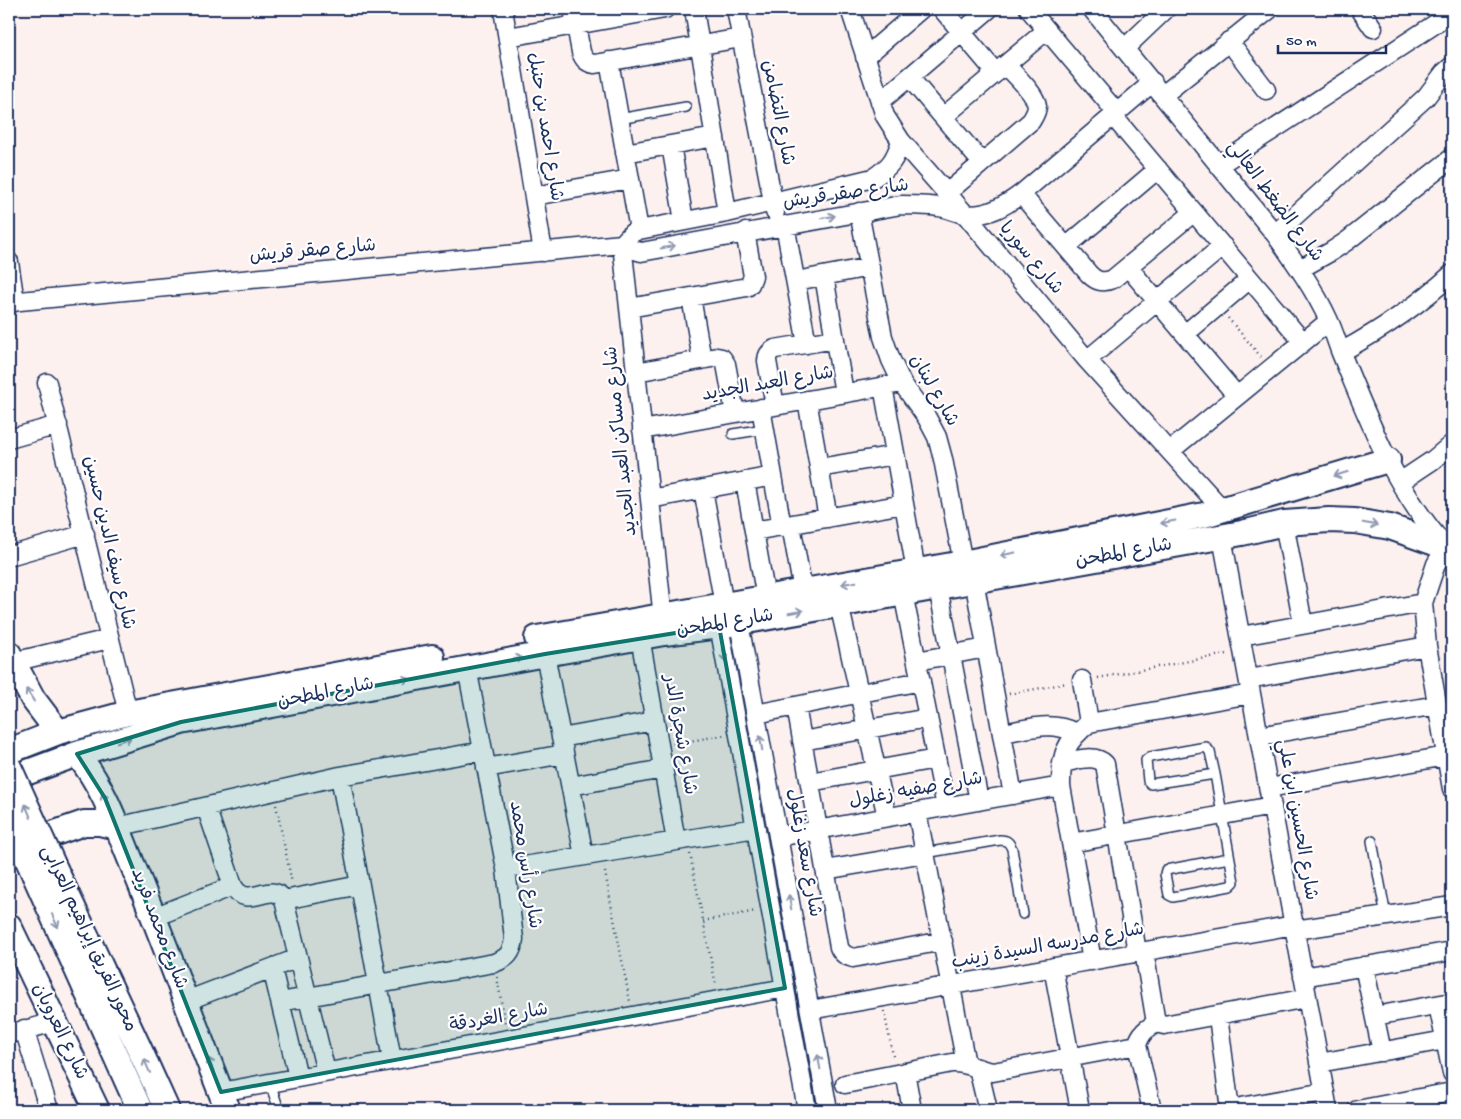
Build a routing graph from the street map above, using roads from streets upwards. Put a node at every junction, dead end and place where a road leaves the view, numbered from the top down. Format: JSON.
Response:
{"nodes":[{"id":1,"x":503,"y":9,"type":"edge"},
{"id":2,"x":666,"y":9,"type":"edge"},
{"id":3,"x":694,"y":9,"type":"edge"},
{"id":4,"x":736,"y":9,"type":"edge"},
{"id":5,"x":921,"y":9,"type":"edge"},
{"id":6,"x":942,"y":9,"type":"edge"},
{"id":7,"x":989,"y":9,"type":"edge"},
{"id":8,"x":1029,"y":9,"type":"edge"},
{"id":9,"x":1092,"y":9,"type":"edge"},
{"id":10,"x":1166,"y":9,"type":"edge"},
{"id":11,"x":1270,"y":9,"type":"edge"},
{"id":12,"x":1360,"y":9,"type":"edge"},
{"id":13,"x":853,"y":10,"type":"edge"},
{"id":14,"x":1452,"y":13,"type":"edge"},
{"id":15,"x":575,"y":17,"type":"edge"},
{"id":16,"x":1373,"y":28,"type":"dead end"},
{"id":17,"x":1047,"y":30,"type":"junction"},
{"id":18,"x":962,"y":32,"type":"junction"},
{"id":19,"x":508,"y":37,"type":"junction"},
{"id":20,"x":741,"y":38,"type":"junction"},
{"id":21,"x":1230,"y":42,"type":"junction"},
{"id":22,"x":700,"y":45,"type":"junction"},
{"id":23,"x":1125,"y":48,"type":"junction"},
{"id":24,"x":865,"y":57,"type":"junction"},
{"id":25,"x":609,"y":61,"type":"junction"},
{"id":26,"x":1452,"y":66,"type":"edge"},
{"id":27,"x":1001,"y":69,"type":"junction"},
{"id":28,"x":909,"y":77,"type":"junction"},
{"id":29,"x":1158,"y":88,"type":"junction"},
{"id":30,"x":1266,"y":90,"type":"dead end"},
{"id":31,"x":880,"y":102,"type":"junction"},
{"id":32,"x":1115,"y":114,"type":"junction"},
{"id":33,"x":943,"y":117,"type":"junction"},
{"id":34,"x":715,"y":137,"type":"junction"},
{"id":35,"x":900,"y":141,"type":"junction"},
{"id":36,"x":671,"y":145,"type":"junction"},
{"id":37,"x":625,"y":153,"type":"junction"},
{"id":38,"x":1452,"y":158,"type":"edge"},
{"id":39,"x":982,"y":163,"type":"junction"},
{"id":40,"x":1219,"y":165,"type":"junction"},
{"id":41,"x":1158,"y":169,"type":"junction"},
{"id":42,"x":630,"y":179,"type":"junction"},
{"id":43,"x":947,"y":193,"type":"junction"},
{"id":44,"x":1021,"y":194,"type":"junction"},
{"id":45,"x":534,"y":196,"type":"junction"},
{"id":46,"x":773,"y":202,"type":"junction"},
{"id":47,"x":859,"y":212,"type":"junction"},
{"id":48,"x":1194,"y":212,"type":"junction"},
{"id":49,"x":727,"y":213,"type":"junction"},
{"id":50,"x":965,"y":214,"type":"junction"},
{"id":51,"x":684,"y":221,"type":"junction"},
{"id":52,"x":781,"y":225,"type":"junction"},
{"id":53,"x":638,"y":230,"type":"junction"},
{"id":54,"x":745,"y":232,"type":"junction"},
{"id":55,"x":1275,"y":234,"type":"junction"},
{"id":56,"x":622,"y":244,"type":"junction"},
{"id":57,"x":1223,"y":246,"type":"junction"},
{"id":58,"x":1066,"y":247,"type":"junction"},
{"id":59,"x":543,"y":252,"type":"junction"},
{"id":60,"x":9,"y":262,"type":"edge"},
{"id":61,"x":870,"y":267,"type":"junction"},
{"id":62,"x":1128,"y":267,"type":"junction"},
{"id":63,"x":1300,"y":269,"type":"junction"},
{"id":64,"x":1452,"y":274,"type":"edge"},
{"id":65,"x":824,"y":276,"type":"junction"},
{"id":66,"x":1250,"y":279,"type":"junction"},
{"id":67,"x":796,"y":281,"type":"junction"},
{"id":68,"x":691,"y":297,"type":"junction"},
{"id":69,"x":1157,"y":301,"type":"junction"},
{"id":70,"x":12,"y":302,"type":"edge"},
{"id":71,"x":628,"y":308,"type":"junction"},
{"id":72,"x":1329,"y":320,"type":"junction"},
{"id":73,"x":1184,"y":334,"type":"junction"},
{"id":74,"x":835,"y":338,"type":"junction"},
{"id":75,"x":1303,"y":342,"type":"junction"},
{"id":76,"x":807,"y":344,"type":"junction"},
{"id":77,"x":1341,"y":352,"type":"junction"},
{"id":78,"x":702,"y":360,"type":"junction"},
{"id":79,"x":1087,"y":360,"type":"junction"},
{"id":80,"x":636,"y":372,"type":"junction"},
{"id":81,"x":902,"y":382,"type":"junction"},
{"id":82,"x":47,"y":383,"type":"dead end"},
{"id":83,"x":883,"y":386,"type":"junction"},
{"id":84,"x":844,"y":393,"type":"junction"},
{"id":85,"x":1237,"y":396,"type":"junction"},
{"id":86,"x":807,"y":400,"type":"junction"},
{"id":87,"x":768,"y":407,"type":"junction"},
{"id":88,"x":735,"y":413,"type":"junction"},
{"id":89,"x":58,"y":425,"type":"junction"},
{"id":90,"x":642,"y":430,"type":"junction"},
{"id":91,"x":9,"y":439,"type":"edge"},
{"id":92,"x":1452,"y":444,"type":"edge"},
{"id":93,"x":1170,"y":451,"type":"junction"},
{"id":94,"x":895,"y":454,"type":"junction"},
{"id":95,"x":1388,"y":460,"type":"junction"},
{"id":96,"x":819,"y":468,"type":"junction"},
{"id":97,"x":773,"y":476,"type":"junction"},
{"id":98,"x":746,"y":481,"type":"junction"},
{"id":99,"x":1400,"y":482,"type":"junction"},
{"id":100,"x":703,"y":489,"type":"junction"},
{"id":101,"x":650,"y":499,"type":"junction"},
{"id":102,"x":904,"y":504,"type":"junction"},
{"id":103,"x":1221,"y":510,"type":"junction"},
{"id":104,"x":828,"y":518,"type":"junction"},
{"id":105,"x":1284,"y":523,"type":"junction"},
{"id":106,"x":786,"y":526,"type":"junction"},
{"id":107,"x":754,"y":531,"type":"junction"},
{"id":108,"x":85,"y":534,"type":"junction"},
{"id":109,"x":1225,"y":536,"type":"junction"},
{"id":110,"x":1450,"y":546,"type":"edge"},
{"id":111,"x":9,"y":556,"type":"edge"},
{"id":112,"x":916,"y":571,"type":"junction"},
{"id":113,"x":969,"y":572,"type":"junction"},
{"id":114,"x":938,"y":587,"type":"junction"},
{"id":115,"x":803,"y":591,"type":"junction"},
{"id":116,"x":904,"y":593,"type":"junction"},
{"id":117,"x":766,"y":598,"type":"junction"},
{"id":118,"x":1423,"y":602,"type":"junction"},
{"id":119,"x":839,"y":604,"type":"junction"},
{"id":120,"x":726,"y":613,"type":"junction"},
{"id":121,"x":664,"y":624,"type":"junction"},
{"id":122,"x":1303,"y":624,"type":"junction"},
{"id":123,"x":640,"y":637,"type":"junction"},
{"id":124,"x":109,"y":639,"type":"junction"},
{"id":125,"x":1242,"y":644,"type":"junction"},
{"id":126,"x":1427,"y":646,"type":"junction"},
{"id":127,"x":986,"y":648,"type":"junction"},
{"id":128,"x":545,"y":654,"type":"junction"},
{"id":129,"x":951,"y":654,"type":"junction"},
{"id":130,"x":11,"y":658,"type":"edge"},
{"id":131,"x":917,"y":661,"type":"junction"},
{"id":132,"x":467,"y":668,"type":"junction"},
{"id":133,"x":1082,"y":680,"type":"road end"},
{"id":134,"x":921,"y":681,"type":"junction"},
{"id":135,"x":1250,"y":686,"type":"junction"},
{"id":136,"x":859,"y":694,"type":"junction"},
{"id":137,"x":1437,"y":704,"type":"junction"},
{"id":138,"x":796,"y":706,"type":"junction"},
{"id":139,"x":128,"y":713,"type":"junction"},
{"id":140,"x":756,"y":714,"type":"junction"},
{"id":141,"x":928,"y":718,"type":"junction"},
{"id":142,"x":654,"y":721,"type":"junction"},
{"id":143,"x":1446,"y":723,"type":"edge"},
{"id":144,"x":1083,"y":728,"type":"junction"},
{"id":145,"x":868,"y":730,"type":"junction"},
{"id":146,"x":58,"y":732,"type":"junction"},
{"id":147,"x":1002,"y":733,"type":"junction"},
{"id":148,"x":1259,"y":736,"type":"junction"},
{"id":149,"x":802,"y":742,"type":"junction"},
{"id":150,"x":563,"y":746,"type":"junction"},
{"id":151,"x":9,"y":751,"type":"edge"},
{"id":152,"x":77,"y":754,"type":"junction"},
{"id":153,"x":1446,"y":756,"type":"junction"},
{"id":154,"x":485,"y":759,"type":"junction"},
{"id":155,"x":936,"y":759,"type":"junction"},
{"id":156,"x":1061,"y":763,"type":"junction"},
{"id":157,"x":9,"y":767,"type":"edge"},
{"id":158,"x":663,"y":770,"type":"junction"},
{"id":159,"x":877,"y":770,"type":"junction"},
{"id":160,"x":340,"y":776,"type":"junction"},
{"id":161,"x":9,"y":779,"type":"edge"},
{"id":162,"x":810,"y":782,"type":"junction"},
{"id":163,"x":571,"y":786,"type":"junction"},
{"id":164,"x":1061,"y":786,"type":"junction"},
{"id":165,"x":1269,"y":788,"type":"junction"},
{"id":166,"x":1452,"y":789,"type":"edge"},
{"id":167,"x":1013,"y":795,"type":"junction"},
{"id":168,"x":979,"y":801,"type":"junction"},
{"id":169,"x":1272,"y":806,"type":"junction"},
{"id":170,"x":206,"y":807,"type":"junction"},
{"id":171,"x":946,"y":807,"type":"junction"},
{"id":172,"x":917,"y":812,"type":"junction"},
{"id":173,"x":888,"y":817,"type":"junction"},
{"id":174,"x":9,"y":818,"type":"edge"},
{"id":175,"x":117,"y":827,"type":"junction"},
{"id":176,"x":756,"y":828,"type":"junction"},
{"id":177,"x":818,"y":830,"type":"junction"},
{"id":178,"x":1118,"y":834,"type":"junction"},
{"id":179,"x":778,"y":837,"type":"junction"},
{"id":180,"x":682,"y":840,"type":"junction"},
{"id":181,"x":1071,"y":843,"type":"junction"},
{"id":182,"x":9,"y":849,"type":"edge"},
{"id":183,"x":925,"y":853,"type":"junction"},
{"id":184,"x":584,"y":856,"type":"junction"},
{"id":185,"x":506,"y":869,"type":"junction"},
{"id":186,"x":825,"y":870,"type":"junction"},
{"id":187,"x":45,"y":874,"type":"junction"},
{"id":188,"x":360,"y":885,"type":"junction"},
{"id":189,"x":233,"y":886,"type":"junction"},
{"id":190,"x":289,"y":899,"type":"junction"},
{"id":191,"x":1452,"y":906,"type":"edge"},
{"id":192,"x":154,"y":917,"type":"junction"},
{"id":193,"x":9,"y":926,"type":"edge"},
{"id":194,"x":1294,"y":927,"type":"junction"},
{"id":195,"x":942,"y":941,"type":"junction"},
{"id":196,"x":1452,"y":951,"type":"edge"},
{"id":197,"x":1141,"y":952,"type":"junction"},
{"id":198,"x":298,"y":958,"type":"junction"},
{"id":199,"x":1092,"y":961,"type":"junction"},
{"id":200,"x":1364,"y":966,"type":"junction"},
{"id":201,"x":1053,"y":967,"type":"junction"},
{"id":202,"x":272,"y":968,"type":"junction"},
{"id":203,"x":1304,"y":977,"type":"junction"},
{"id":204,"x":378,"y":984,"type":"junction"},
{"id":205,"x":951,"y":985,"type":"junction"},
{"id":206,"x":785,"y":988,"type":"junction"},
{"id":207,"x":307,"y":996,"type":"junction"},
{"id":208,"x":1307,"y":998,"type":"junction"},
{"id":209,"x":186,"y":1000,"type":"junction"},
{"id":210,"x":280,"y":1002,"type":"junction"},
{"id":211,"x":1445,"y":1003,"type":"edge"},
{"id":212,"x":810,"y":1010,"type":"junction"},
{"id":213,"x":1218,"y":1016,"type":"junction"},
{"id":214,"x":1375,"y":1016,"type":"junction"},
{"id":215,"x":55,"y":1022,"type":"junction"},
{"id":216,"x":1158,"y":1023,"type":"junction"},
{"id":217,"x":16,"y":1031,"type":"edge"},
{"id":218,"x":1446,"y":1040,"type":"junction"},
{"id":219,"x":1137,"y":1045,"type":"junction"},
{"id":220,"x":1382,"y":1052,"type":"junction"},
{"id":221,"x":1070,"y":1058,"type":"junction"},
{"id":222,"x":392,"y":1060,"type":"junction"},
{"id":223,"x":1319,"y":1063,"type":"junction"},
{"id":224,"x":972,"y":1066,"type":"junction"},
{"id":225,"x":326,"y":1072,"type":"junction"},
{"id":226,"x":901,"y":1073,"type":"junction"},
{"id":227,"x":1452,"y":1073,"type":"edge"},
{"id":228,"x":298,"y":1078,"type":"junction"},
{"id":229,"x":845,"y":1084,"type":"dead end"},
{"id":230,"x":1325,"y":1092,"type":"junction"},
{"id":231,"x":1452,"y":1092,"type":"edge"},
{"id":232,"x":225,"y":1101,"type":"edge"},
{"id":233,"x":1387,"y":1107,"type":"edge"},
{"id":234,"x":1230,"y":1109,"type":"edge"},
{"id":235,"x":49,"y":1110,"type":"edge"},
{"id":236,"x":97,"y":1110,"type":"edge"},
{"id":237,"x":140,"y":1110,"type":"edge"},
{"id":238,"x":167,"y":1110,"type":"edge"},
{"id":239,"x":807,"y":1110,"type":"edge"},
{"id":240,"x":828,"y":1110,"type":"edge"},
{"id":241,"x":912,"y":1110,"type":"edge"},
{"id":242,"x":988,"y":1110,"type":"edge"},
{"id":243,"x":1080,"y":1110,"type":"edge"},
{"id":244,"x":1152,"y":1110,"type":"edge"},
{"id":245,"x":1328,"y":1110,"type":"edge"},
{"id":246,"x":1357,"y":1110,"type":"edge"}],
"edges":[{"from":1,"to":19,"type":"street","name":"شارع احمد بن حنبل"},
{"from":2,"to":15,"type":"street"},
{"from":3,"to":22,"type":"street"},
{"from":4,"to":20,"type":"street","name":"شارع التضامن"},
{"from":5,"to":24,"type":"street"},
{"from":6,"to":18,"type":"street"},
{"from":7,"to":18,"type":"street"},
{"from":8,"to":17,"type":"street"},
{"from":9,"to":23,"type":"street","name":"شارع الضغط العالي"},
{"from":10,"to":23,"type":"street"},
{"from":11,"to":21,"type":"street","name":"شارع صقر قريش"},
{"from":12,"to":16,"type":"street"},
{"from":13,"to":24,"type":"street","name":"شارع سوريا"},
{"from":14,"to":40,"type":"street"},
{"from":15,"to":19,"type":"street"},
{"from":15,"to":25,"type":"street"},
{"from":17,"to":27,"type":"street"},
{"from":17,"to":32,"type":"street"},
{"from":18,"to":27,"type":"street"},
{"from":18,"to":28,"type":"street"},
{"from":19,"to":45,"type":"street","name":"شارع احمد بن حنبل"},
{"from":20,"to":22,"type":"street"},
{"from":20,"to":46,"type":"street","name":"شارع التضامن"},
{"from":21,"to":29,"type":"street","name":"شارع صقر قريش"},
{"from":21,"to":30,"type":"street"},
{"from":22,"to":25,"type":"street"},
{"from":22,"to":34,"type":"street"},
{"from":23,"to":29,"type":"street","name":"شارع الضغط العالي"},
{"from":24,"to":31,"type":"street","name":"شارع سوريا"},
{"from":25,"to":37,"type":"street"},
{"from":26,"to":55,"type":"street"},
{"from":27,"to":33,"type":"street"},
{"from":27,"to":39,"type":"street"},
{"from":28,"to":31,"type":"street"},
{"from":28,"to":33,"type":"street"},
{"from":29,"to":32,"type":"street","name":"شارع صقر قريش"},
{"from":29,"to":40,"type":"street","name":"شارع الضغط العالي"},
{"from":31,"to":35,"type":"street","name":"شارع سوريا"},
{"from":32,"to":41,"type":"street"},
{"from":32,"to":44,"type":"street","name":"شارع صقر قريش"},
{"from":33,"to":39,"type":"street"},
{"from":34,"to":36,"type":"street"},
{"from":34,"to":49,"type":"street"},
{"from":35,"to":43,"type":"street","name":"شارع سوريا"},
{"from":35,"to":46,"type":"street","name":"شارع صقر قريش"},
{"from":36,"to":37,"type":"street"},
{"from":36,"to":51,"type":"street"},
{"from":37,"to":42,"type":"street"},
{"from":38,"to":63,"type":"street"},
{"from":39,"to":43,"type":"street"},
{"from":40,"to":55,"type":"street","name":"شارع الضغط العالي"},
{"from":41,"to":48,"type":"street"},
{"from":41,"to":58,"type":"street"},
{"from":42,"to":45,"type":"street"},
{"from":42,"to":53,"type":"street"},
{"from":43,"to":50,"type":"street","name":"شارع سوريا"},
{"from":44,"to":50,"type":"street","name":"شارع صقر قريش"},
{"from":44,"to":58,"type":"street"},
{"from":45,"to":59,"type":"street","name":"شارع احمد بن حنبل"},
{"from":46,"to":49,"type":"street","name":"شارع صقر قريش"},
{"from":46,"to":52,"type":"street","name":"شارع التضامن"},
{"from":47,"to":50,"type":"street","name":"شارع صقر قريش"},
{"from":52,"to":47,"type":"street","name":"شارع صقر قريش","one_way":true},
{"from":47,"to":61,"type":"street","name":"شارع لبنان"},
{"from":48,"to":57,"type":"street"},
{"from":48,"to":62,"type":"street"},
{"from":49,"to":51,"type":"street","name":"شارع صقر قريش"},
{"from":50,"to":79,"type":"street","name":"شارع سوريا"},
{"from":51,"to":53,"type":"street","name":"شارع صقر قريش"},
{"from":52,"to":54,"type":"street","name":"شارع صقر قريش"},
{"from":52,"to":67,"type":"street","name":"شارع التضامن"},
{"from":53,"to":56,"type":"street"},
{"from":56,"to":54,"type":"street","name":"شارع صقر قريش","one_way":true},
{"from":54,"to":68,"type":"street"},
{"from":55,"to":63,"type":"street","name":"شارع الضغط العالي"},
{"from":56,"to":59,"type":"street","name":"شارع صقر قريش"},
{"from":56,"to":71,"type":"street","name":"شارع مساكن العبد الجديد"},
{"from":57,"to":66,"type":"street"},
{"from":57,"to":69,"type":"street"},
{"from":58,"to":62,"type":"street"},
{"from":59,"to":70,"type":"street","name":"شارع صقر قريش"},
{"from":60,"to":70,"type":"street"},
{"from":61,"to":65,"type":"street"},
{"from":61,"to":81,"type":"street","name":"شارع لبنان"},
{"from":62,"to":69,"type":"street"},
{"from":63,"to":72,"type":"street","name":"شارع الضغط العالي"},
{"from":64,"to":77,"type":"street"},
{"from":65,"to":67,"type":"street"},
{"from":65,"to":74,"type":"street"},
{"from":66,"to":73,"type":"street"},
{"from":66,"to":75,"type":"street"},
{"from":67,"to":76,"type":"street","name":"شارع التضامن"},
{"from":68,"to":71,"type":"street"},
{"from":68,"to":78,"type":"street"},
{"from":69,"to":73,"type":"street"},
{"from":69,"to":79,"type":"street"},
{"from":71,"to":80,"type":"street","name":"شارع مساكن العبد الجديد"},
{"from":72,"to":75,"type":"street"},
{"from":72,"to":77,"type":"street","name":"شارع الضغط العالي"},
{"from":73,"to":85,"type":"street"},
{"from":74,"to":76,"type":"street"},
{"from":74,"to":84,"type":"street"},
{"from":75,"to":85,"type":"street"},
{"from":76,"to":87,"type":"street"},
{"from":77,"to":95,"type":"street","name":"شارع الضغط العالي"},
{"from":78,"to":80,"type":"street"},
{"from":78,"to":88,"type":"street"},
{"from":79,"to":93,"type":"street","name":"شارع سوريا"},
{"from":80,"to":90,"type":"street","name":"شارع مساكن العبد الجديد"},
{"from":81,"to":83,"type":"street","name":"شارع العبد الجديد"},
{"from":81,"to":113,"type":"street","name":"شارع لبنان"},
{"from":82,"to":89,"type":"street","name":"شارع سيف الدين حسين"},
{"from":83,"to":84,"type":"street","name":"شارع العبد الجديد"},
{"from":83,"to":94,"type":"street"},
{"from":84,"to":86,"type":"street","name":"شارع العبد الجديد"},
{"from":85,"to":93,"type":"street"},
{"from":86,"to":87,"type":"street","name":"شارع العبد الجديد"},
{"from":86,"to":96,"type":"street"},
{"from":87,"to":88,"type":"street","name":"شارع العبد الجديد"},
{"from":87,"to":97,"type":"street"},
{"from":88,"to":90,"type":"street","name":"شارع العبد الجديد"},
{"from":89,"to":91,"type":"street"},
{"from":89,"to":108,"type":"street","name":"شارع سيف الدين حسين"},
{"from":90,"to":101,"type":"street","name":"شارع مساكن العبد الجديد"},
{"from":92,"to":99,"type":"street"},
{"from":93,"to":103,"type":"street","name":"شارع سوريا"},
{"from":94,"to":96,"type":"street"},
{"from":94,"to":102,"type":"street"},
{"from":95,"to":99,"type":"street","name":"شارع الضغط العالي"},
{"from":95,"to":103,"type":"street","name":"شارع المطحن","one_way":true},
{"from":96,"to":104,"type":"street"},
{"from":97,"to":98,"type":"street"},
{"from":97,"to":106,"type":"street"},
{"from":98,"to":100,"type":"street"},
{"from":98,"to":107,"type":"street"},
{"from":99,"to":110,"type":"street","name":"شارع الضغط العالي"},
{"from":100,"to":101,"type":"street"},
{"from":100,"to":120,"type":"street"},
{"from":101,"to":121,"type":"street","name":"شارع مساكن العبد الجديد"},
{"from":102,"to":104,"type":"street"},
{"from":102,"to":112,"type":"street"},
{"from":103,"to":109,"type":"street"},
{"from":103,"to":109,"type":"street"},
{"from":103,"to":113,"type":"street","name":"شارع المطحن","one_way":true},
{"from":104,"to":106,"type":"street"},
{"from":105,"to":109,"type":"street","name":"شارع المطحن"},
{"from":105,"to":110,"type":"street","name":"شارع المطحن","one_way":true},
{"from":105,"to":122,"type":"street"},
{"from":106,"to":107,"type":"street"},
{"from":106,"to":115,"type":"street"},
{"from":107,"to":117,"type":"street"},
{"from":108,"to":111,"type":"street"},
{"from":108,"to":124,"type":"street","name":"شارع سيف الدين حسين"},
{"from":109,"to":113,"type":"street","name":"شارع المطحن"},
{"from":109,"to":125,"type":"street","name":"شارع الحسين ابن علي"},
{"from":110,"to":118,"type":"street"},
{"from":112,"to":113,"type":"street","name":"شارع المطحن"},
{"from":112,"to":115,"type":"street","name":"شارع المطحن","one_way":true},
{"from":113,"to":114,"type":"street","name":"شارع المطحن"},
{"from":113,"to":127,"type":"street","name":"شارع لبنان"},
{"from":114,"to":116,"type":"street","name":"شارع المطحن"},
{"from":114,"to":129,"type":"street"},
{"from":115,"to":117,"type":"street","name":"شارع المطحن"},
{"from":116,"to":119,"type":"street","name":"شارع المطحن"},
{"from":116,"to":131,"type":"street"},
{"from":117,"to":120,"type":"street","name":"شارع المطحن"},
{"from":118,"to":122,"type":"street"},
{"from":118,"to":126,"type":"street"},
{"from":120,"to":119,"type":"street","name":"شارع المطحن","one_way":true},
{"from":119,"to":136,"type":"street"},
{"from":120,"to":121,"type":"street","name":"شارع المطحن"},
{"from":120,"to":140,"type":"street","name":"شارع سعد زغلول"},
{"from":120,"to":176,"type":"street","one_way":true},
{"from":121,"to":123,"type":"street","name":"شارع المطحن"},
{"from":121,"to":139,"type":"street","name":"شارع المطحن"},
{"from":122,"to":125,"type":"street"},
{"from":123,"to":128,"type":"street","name":"شارع المطحن"},
{"from":123,"to":142,"type":"street","name":"شارع شجرة الدر"},
{"from":124,"to":130,"type":"street"},
{"from":124,"to":139,"type":"street","name":"شارع سيف الدين حسين"},
{"from":125,"to":135,"type":"street","name":"شارع الحسين ابن علي"},
{"from":126,"to":135,"type":"street"},
{"from":126,"to":137,"type":"street"},
{"from":127,"to":129,"type":"street"},
{"from":127,"to":147,"type":"street","name":"شارع لبنان"},
{"from":132,"to":128,"type":"street","name":"شارع المطحن","one_way":true},
{"from":128,"to":150,"type":"street"},
{"from":129,"to":131,"type":"street"},
{"from":129,"to":168,"type":"street"},
{"from":146,"to":130,"type":"street","one_way":true},
{"from":131,"to":134,"type":"street"},
{"from":152,"to":132,"type":"street","name":"شارع المطحن","one_way":true},
{"from":132,"to":154,"type":"street","name":"شارع رأس محمد"},
{"from":133,"to":144,"type":"street"},
{"from":134,"to":136,"type":"street"},
{"from":134,"to":141,"type":"street"},
{"from":135,"to":144,"type":"street"},
{"from":135,"to":148,"type":"street","name":"شارع الحسين ابن علي"},
{"from":136,"to":138,"type":"street"},
{"from":136,"to":145,"type":"street"},
{"from":137,"to":143,"type":"street"},
{"from":137,"to":148,"type":"street"},
{"from":138,"to":140,"type":"street"},
{"from":138,"to":149,"type":"street"},
{"from":139,"to":146,"type":"street","name":"شارع المطحن"},
{"from":179,"to":140,"type":"street","name":"شارع سعد زغلول","one_way":true},
{"from":141,"to":145,"type":"street"},
{"from":141,"to":155,"type":"street"},
{"from":142,"to":150,"type":"street"},
{"from":142,"to":158,"type":"street","name":"شارع شجرة الدر"},
{"from":143,"to":153,"type":"street"},
{"from":144,"to":147,"type":"street"},
{"from":144,"to":156,"type":"street"},
{"from":145,"to":149,"type":"street"},
{"from":145,"to":159,"type":"street"},
{"from":146,"to":151,"type":"street","name":"شارع المطحن"},
{"from":147,"to":167,"type":"street","name":"شارع لبنان"},
{"from":148,"to":165,"type":"street","name":"شارع الحسين ابن علي"},
{"from":149,"to":162,"type":"street"},
{"from":150,"to":154,"type":"street"},
{"from":150,"to":163,"type":"street"},
{"from":152,"to":161,"type":"street","name":"شارع المطحن"},
{"from":175,"to":152,"type":"street","name":"شارع محمد فريد","one_way":true},
{"from":153,"to":165,"type":"street"},
{"from":153,"to":166,"type":"street"},
{"from":154,"to":160,"type":"street"},
{"from":154,"to":185,"type":"street","name":"شارع رأس محمد"},
{"from":155,"to":159,"type":"street"},
{"from":155,"to":171,"type":"street"},
{"from":156,"to":164,"type":"street"},
{"from":156,"to":178,"type":"street"},
{"from":187,"to":157,"type":"street","name":"محور الفريق إبراهيم العرابى","one_way":true,"bridge":true},
{"from":158,"to":163,"type":"street"},
{"from":158,"to":180,"type":"street","name":"شارع شجرة الدر"},
{"from":159,"to":162,"type":"street"},
{"from":159,"to":173,"type":"street"},
{"from":160,"to":170,"type":"street"},
{"from":160,"to":188,"type":"street"},
{"from":162,"to":177,"type":"street"},
{"from":163,"to":184,"type":"street"},
{"from":164,"to":167,"type":"street","name":"شارع صفيه زغلول"},
{"from":164,"to":181,"type":"street"},
{"from":165,"to":169,"type":"street","name":"شارع الحسين ابن علي"},
{"from":167,"to":168,"type":"street","name":"شارع صفيه زغلول"},
{"from":168,"to":171,"type":"street","name":"شارع صفيه زغلول"},
{"from":169,"to":178,"type":"street"},
{"from":169,"to":194,"type":"street","name":"شارع الحسين ابن علي"},
{"from":170,"to":175,"type":"street"},
{"from":170,"to":189,"type":"street"},
{"from":171,"to":172,"type":"street","name":"شارع صفيه زغلول"},
{"from":172,"to":173,"type":"street","name":"شارع صفيه زغلول"},
{"from":172,"to":183,"type":"street"},
{"from":173,"to":177,"type":"street","name":"شارع صفيه زغلول"},
{"from":174,"to":187,"type":"street","name":"محور الفريق إبراهيم العرابى","bridge":true},
{"from":175,"to":182,"type":"street"},
{"from":175,"to":192,"type":"street","name":"شارع محمد فريد"},
{"from":176,"to":180,"type":"street"},
{"from":176,"to":206,"type":"street"},
{"from":177,"to":179,"type":"street","name":"شارع صفيه زغلول"},
{"from":177,"to":186,"type":"street"},
{"from":178,"to":181,"type":"street"},
{"from":178,"to":197,"type":"street"},
{"from":212,"to":179,"type":"street","name":"شارع سعد زغلول","one_way":true},
{"from":180,"to":184,"type":"street"},
{"from":181,"to":199,"type":"street"},
{"from":183,"to":186,"type":"street"},
{"from":183,"to":195,"type":"street"},
{"from":184,"to":185,"type":"street"},
{"from":185,"to":204,"type":"street","name":"شارع رأس محمد"},
{"from":186,"to":195,"type":"street"},
{"from":187,"to":237,"type":"street","name":"محور الفريق إبراهيم العرابى","one_way":true},
{"from":238,"to":187,"type":"street","name":"محور الفريق إبراهيم العرابى","one_way":true},
{"from":188,"to":190,"type":"street"},
{"from":188,"to":204,"type":"street"},
{"from":189,"to":190,"type":"street"},
{"from":189,"to":192,"type":"street"},
{"from":190,"to":198,"type":"street"},
{"from":191,"to":194,"type":"street","name":"شارع مدرسه السيدة زينب"},
{"from":192,"to":209,"type":"street","name":"شارع محمد فريد"},
{"from":193,"to":215,"type":"street","name":"شارع العروبان"},
{"from":194,"to":197,"type":"street","name":"شارع مدرسه السيدة زينب"},
{"from":194,"to":203,"type":"street","name":"شارع الحسين ابن علي"},
{"from":195,"to":205,"type":"street"},
{"from":196,"to":200,"type":"street"},
{"from":197,"to":199,"type":"street","name":"شارع مدرسه السيدة زينب"},
{"from":197,"to":216,"type":"street"},
{"from":198,"to":202,"type":"street"},
{"from":198,"to":207,"type":"street"},
{"from":199,"to":201,"type":"street","name":"شارع مدرسه السيدة زينب"},
{"from":200,"to":203,"type":"street"},
{"from":200,"to":214,"type":"street"},
{"from":201,"to":205,"type":"street","name":"شارع مدرسه السيدة زينب"},
{"from":201,"to":221,"type":"street"},
{"from":202,"to":209,"type":"street"},
{"from":202,"to":210,"type":"street"},
{"from":203,"to":208,"type":"street","name":"شارع الحسين ابن علي"},
{"from":204,"to":207,"type":"street","name":"شارع رأس محمد"},
{"from":204,"to":222,"type":"street"},
{"from":205,"to":212,"type":"street","name":"شارع مدرسه السيدة زينب"},
{"from":205,"to":224,"type":"street"},
{"from":206,"to":222,"type":"street","name":"شارع الغردقة"},
{"from":206,"to":239,"type":"street"},
{"from":207,"to":210,"type":"street","name":"شارع رأس محمد"},
{"from":207,"to":225,"type":"street"},
{"from":208,"to":213,"type":"street"},
{"from":208,"to":223,"type":"street","name":"شارع الحسين ابن علي"},
{"from":232,"to":209,"type":"street","name":"شارع محمد فريد","one_way":true},
{"from":210,"to":228,"type":"street"},
{"from":211,"to":214,"type":"street"},
{"from":211,"to":218,"type":"street"},
{"from":240,"to":212,"type":"street","name":"شارع سعد زغلول","one_way":true},
{"from":213,"to":216,"type":"street"},
{"from":213,"to":234,"type":"street"},
{"from":214,"to":220,"type":"street"},
{"from":215,"to":217,"type":"street"},
{"from":215,"to":236,"type":"street","name":"شارع العروبان"},
{"from":216,"to":219,"type":"street"},
{"from":217,"to":235,"type":"street","name":"شارع العروبان"},
{"from":218,"to":220,"type":"street"},
{"from":218,"to":227,"type":"street"},
{"from":219,"to":221,"type":"street"},
{"from":219,"to":244,"type":"street"},
{"from":220,"to":223,"type":"street"},
{"from":221,"to":224,"type":"street"},
{"from":221,"to":243,"type":"street"},
{"from":222,"to":225,"type":"street","name":"شارع الغردقة"},
{"from":223,"to":230,"type":"street","name":"شارع الحسين ابن علي"},
{"from":224,"to":226,"type":"street"},
{"from":224,"to":242,"type":"street"},
{"from":225,"to":228,"type":"street","name":"شارع الغردقة"},
{"from":226,"to":229,"type":"street"},
{"from":226,"to":241,"type":"street"},
{"from":228,"to":232,"type":"street","name":"شارع الغردقة"},
{"from":230,"to":234,"type":"street"},
{"from":230,"to":245,"type":"street","name":"شارع الحسين ابن علي"},
{"from":231,"to":233,"type":"street"},
{"from":233,"to":246,"type":"street"}]}
